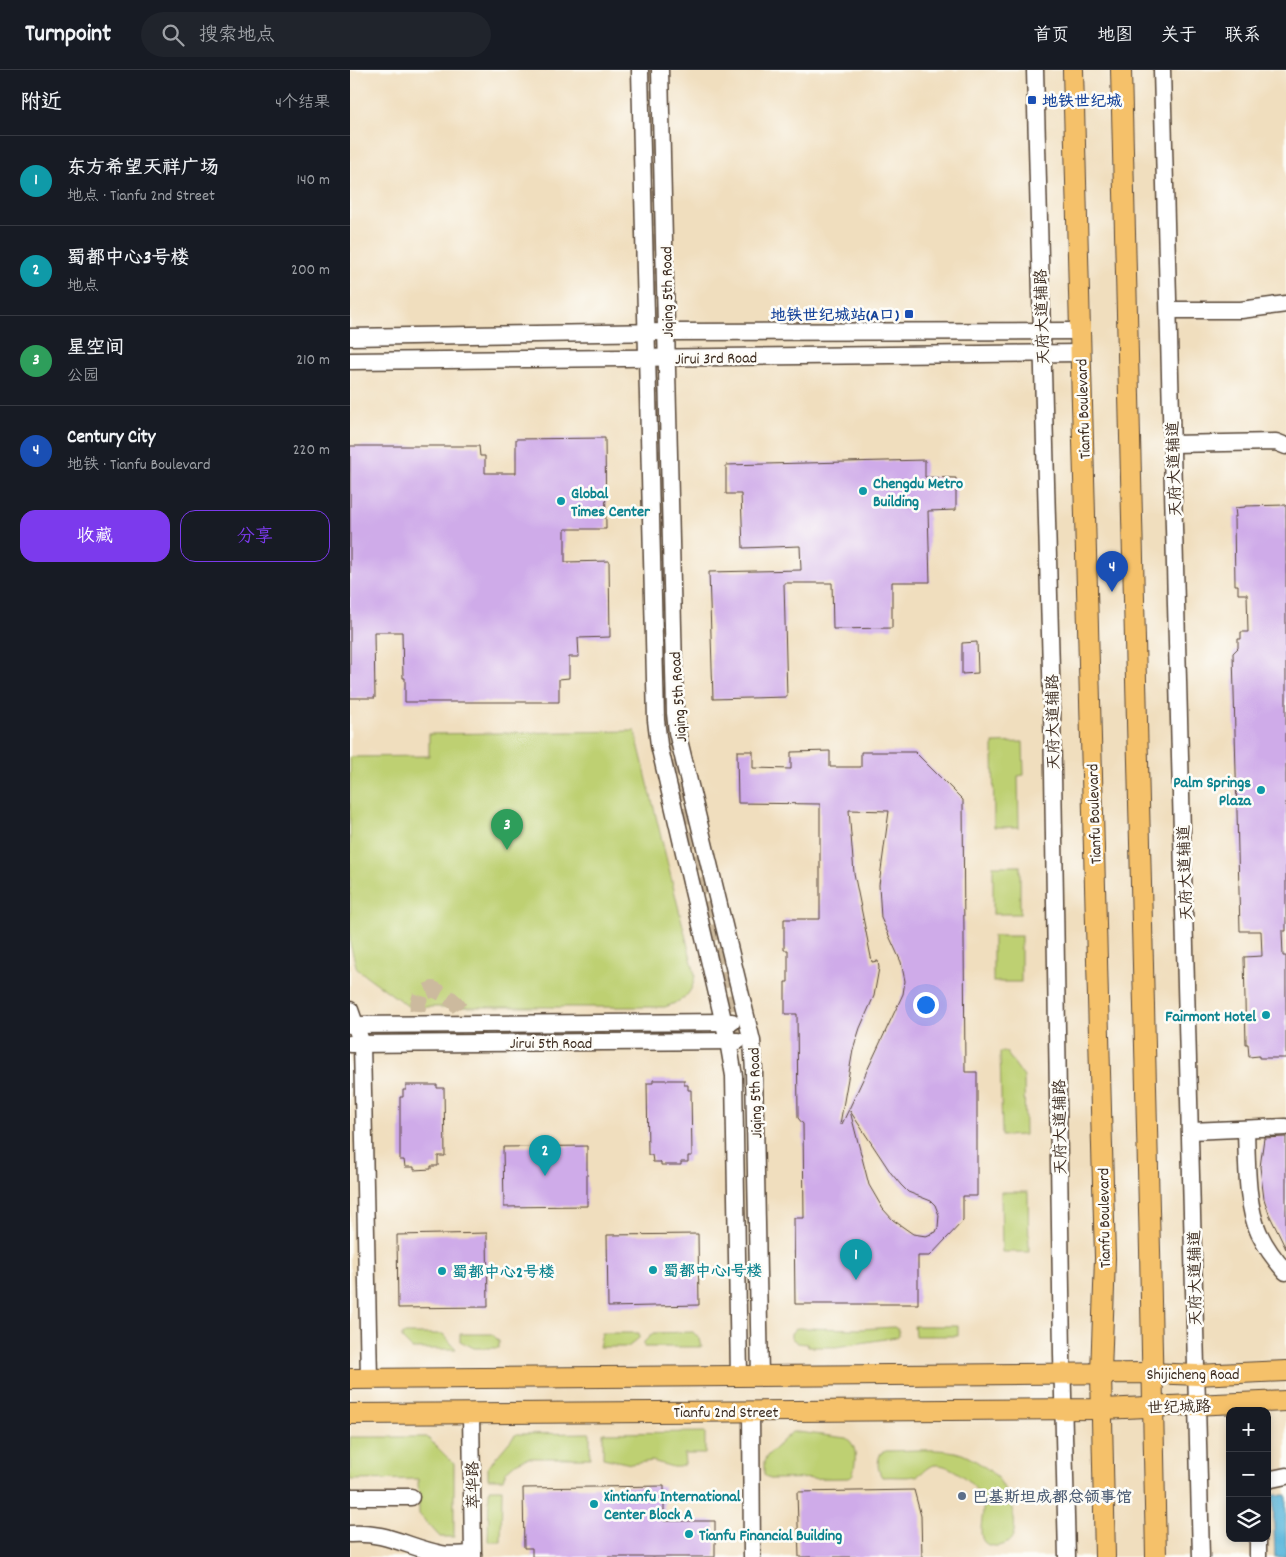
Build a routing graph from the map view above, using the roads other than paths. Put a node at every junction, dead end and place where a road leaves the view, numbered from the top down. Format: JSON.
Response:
{"nodes":[{"id":1,"x":640,"y":70,"type":"edge"},
{"id":2,"x":660,"y":70,"type":"edge"},
{"id":3,"x":1035,"y":70,"type":"edge"},
{"id":4,"x":1074,"y":70,"type":"edge"},
{"id":5,"x":1121,"y":70,"type":"edge"},
{"id":6,"x":1162,"y":70,"type":"edge"},
{"id":7,"x":1286,"y":304,"type":"edge"},
{"id":8,"x":1169,"y":310,"type":"junction"},
{"id":9,"x":1042,"y":331,"type":"junction"},
{"id":10,"x":1080,"y":331,"type":"junction"},
{"id":11,"x":666,"y":332,"type":"junction"},
{"id":12,"x":647,"y":333,"type":"junction"},
{"id":13,"x":350,"y":337,"type":"edge"},
{"id":14,"x":1081,"y":353,"type":"junction"},
{"id":15,"x":1042,"y":354,"type":"junction"},
{"id":16,"x":647,"y":358,"type":"junction"},
{"id":17,"x":667,"y":358,"type":"junction"},
{"id":18,"x":350,"y":361,"type":"edge"},
{"id":19,"x":1172,"y":444,"type":"junction"},
{"id":20,"x":1286,"y":446,"type":"edge"},
{"id":21,"x":352,"y":1020,"type":"edge"},
{"id":22,"x":723,"y":1022,"type":"junction"},
{"id":23,"x":747,"y":1022,"type":"junction"},
{"id":24,"x":728,"y":1041,"type":"junction"},
{"id":25,"x":752,"y":1041,"type":"junction"},
{"id":26,"x":356,"y":1044,"type":"edge"},
{"id":27,"x":1286,"y":1127,"type":"edge"},
{"id":28,"x":1246,"y":1129,"type":"junction"},
{"id":29,"x":1191,"y":1131,"type":"junction"},
{"id":30,"x":1286,"y":1272,"type":"edge"},
{"id":31,"x":1286,"y":1371,"type":"edge"},
{"id":32,"x":1101,"y":1373,"type":"junction"},
{"id":33,"x":1151,"y":1373,"type":"junction"},
{"id":34,"x":1063,"y":1374,"type":"junction"},
{"id":35,"x":1197,"y":1375,"type":"junction"},
{"id":36,"x":740,"y":1376,"type":"junction"},
{"id":37,"x":760,"y":1376,"type":"junction"},
{"id":38,"x":360,"y":1379,"type":"edge"},
{"id":39,"x":1286,"y":1401,"type":"edge"},
{"id":40,"x":1197,"y":1405,"type":"junction"},
{"id":41,"x":1152,"y":1407,"type":"junction"},
{"id":42,"x":1064,"y":1409,"type":"junction"},
{"id":43,"x":1102,"y":1409,"type":"junction"},
{"id":44,"x":751,"y":1411,"type":"junction"},
{"id":45,"x":471,"y":1413,"type":"junction"},
{"id":46,"x":350,"y":1414,"type":"edge"},
{"id":47,"x":1286,"y":1476,"type":"edge"},
{"id":48,"x":1271,"y":1479,"type":"edge"},
{"id":49,"x":350,"y":1497,"type":"edge"},
{"id":50,"x":411,"y":1497,"type":"dead end"},
{"id":51,"x":350,"y":1534,"type":"edge"},
{"id":52,"x":1258,"y":1542,"type":"edge"},
{"id":53,"x":473,"y":1556,"type":"edge"},
{"id":54,"x":752,"y":1557,"type":"edge"},
{"id":55,"x":1067,"y":1557,"type":"edge"},
{"id":56,"x":1105,"y":1557,"type":"edge"},
{"id":57,"x":1156,"y":1557,"type":"edge"},
{"id":58,"x":1201,"y":1557,"type":"edge"},
{"id":59,"x":1258,"y":1557,"type":"edge"}],
"edges":[{"from":1,"to":12,"type":"street","name":"Jiqing 5th Road"},
{"from":2,"to":11,"type":"street","name":"Jiqing 5th Road"},
{"from":3,"to":9,"type":"street","name":"天府大道辅路"},
{"from":4,"to":10,"type":"main road","name":"Tianfu Boulevard"},
{"from":5,"to":33,"type":"main road"},
{"from":6,"to":8,"type":"street","name":"天府大道辅道"},
{"from":7,"to":8,"type":"street"},
{"from":8,"to":19,"type":"street","name":"天府大道辅道"},
{"from":9,"to":10,"type":"street","name":"Jirui 3rd Road"},
{"from":9,"to":11,"type":"street","name":"Jirui 3rd Road"},
{"from":9,"to":15,"type":"street","name":"天府大道辅路"},
{"from":10,"to":14,"type":"main road","name":"Tianfu Boulevard"},
{"from":11,"to":12,"type":"street","name":"Jirui 3rd Road"},
{"from":11,"to":17,"type":"street","name":"Jiqing 5th Road"},
{"from":12,"to":13,"type":"street","name":"Jirui 3rd Road"},
{"from":12,"to":16,"type":"street","name":"Jiqing 5th Road"},
{"from":14,"to":15,"type":"street","name":"Jirui 3rd Road"},
{"from":14,"to":32,"type":"main road","name":"Tianfu Boulevard"},
{"from":15,"to":17,"type":"street","name":"Jirui 3rd Road"},
{"from":15,"to":34,"type":"street","name":"天府大道辅路"},
{"from":16,"to":17,"type":"street","name":"Jirui 3rd Road"},
{"from":16,"to":18,"type":"street","name":"Jirui 3rd Road"},
{"from":16,"to":22,"type":"street","name":"Jiqing 5th Road"},
{"from":17,"to":23,"type":"street","name":"Jiqing 5th Road"},
{"from":19,"to":20,"type":"street"},
{"from":19,"to":29,"type":"street","name":"天府大道辅道"},
{"from":21,"to":22,"type":"street","name":"Jirui 5th Road"},
{"from":21,"to":26,"type":"street"},
{"from":22,"to":23,"type":"street","name":"Jirui 5th Road"},
{"from":22,"to":24,"type":"street","name":"Jiqing 5th Road"},
{"from":23,"to":25,"type":"street","name":"Jiqing 5th Road"},
{"from":24,"to":25,"type":"street","name":"Jirui 5th Road"},
{"from":24,"to":26,"type":"street","name":"Jirui 5th Road"},
{"from":24,"to":36,"type":"street","name":"Jiqing 5th Road"},
{"from":25,"to":37,"type":"street","name":"Jiqing 5th Road"},
{"from":26,"to":38,"type":"street"},
{"from":27,"to":28,"type":"street"},
{"from":28,"to":29,"type":"street"},
{"from":28,"to":30,"type":"street"},
{"from":29,"to":35,"type":"street","name":"天府大道辅道"},
{"from":31,"to":35,"type":"main road","name":"Shijicheng Road"},
{"from":32,"to":33,"type":"main road","name":"Shijicheng Road"},
{"from":32,"to":34,"type":"main road"},
{"from":32,"to":43,"type":"main road","name":"Tianfu Boulevard"},
{"from":33,"to":35,"type":"main road","name":"Shijicheng Road"},
{"from":33,"to":41,"type":"main road"},
{"from":34,"to":37,"type":"main road"},
{"from":34,"to":42,"type":"street"},
{"from":35,"to":40,"type":"street","name":"天府大道辅道"},
{"from":36,"to":37,"type":"main road"},
{"from":36,"to":38,"type":"main road"},
{"from":39,"to":40,"type":"main road","name":"世纪城路"},
{"from":40,"to":41,"type":"main road","name":"世纪城路"},
{"from":40,"to":58,"type":"street","name":"天府大道辅道"},
{"from":41,"to":43,"type":"main road","name":"世纪城路"},
{"from":41,"to":57,"type":"main road"},
{"from":42,"to":43,"type":"main road","name":"Tianfu 2nd Street"},
{"from":42,"to":44,"type":"main road","name":"Tianfu 2nd Street"},
{"from":42,"to":55,"type":"street"},
{"from":43,"to":56,"type":"main road","name":"Tianfu Boulevard"},
{"from":44,"to":45,"type":"main road","name":"Tianfu 2nd Street"},
{"from":44,"to":54,"type":"street"},
{"from":45,"to":46,"type":"main road","name":"Tianfu 2nd Street"},
{"from":45,"to":53,"type":"street","name":"萃华路"},
{"from":47,"to":48,"type":"street"},
{"from":49,"to":50,"type":"street"},
{"from":51,"to":53,"type":"street"},
{"from":52,"to":59,"type":"street"}]}
